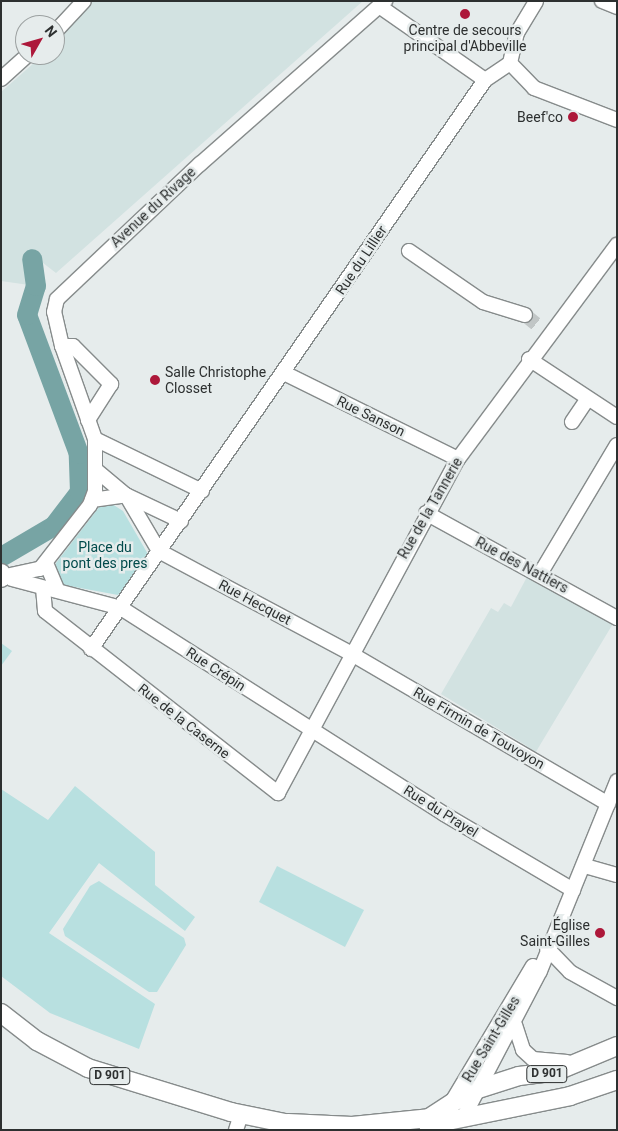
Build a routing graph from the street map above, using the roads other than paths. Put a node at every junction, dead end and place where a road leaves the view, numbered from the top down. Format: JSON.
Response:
{"nodes":[{"id":1,"x":84,"y":1,"type":"edge"},
{"id":2,"x":536,"y":1,"type":"edge"},
{"id":3,"x":602,"y":1,"type":"edge"},
{"id":4,"x":382,"y":4,"type":"edge"},
{"id":5,"x":617,"y":7,"type":"edge"},
{"id":6,"x":65,"y":21,"type":"edge"},
{"id":7,"x":510,"y":64,"type":"junction"},
{"id":8,"x":17,"y":65,"type":"edge"},
{"id":9,"x":1,"y":79,"type":"edge"},
{"id":10,"x":485,"y":80,"type":"junction"},
{"id":11,"x":617,"y":120,"type":"edge"},
{"id":12,"x":617,"y":245,"type":"edge"},
{"id":13,"x":409,"y":251,"type":"dead end"},
{"id":14,"x":525,"y":315,"type":"tunnel mouth"},
{"id":15,"x":62,"y":346,"type":"junction"},
{"id":16,"x":529,"y":359,"type":"junction"},
{"id":17,"x":284,"y":373,"type":"junction"},
{"id":18,"x":587,"y":400,"type":"junction"},
{"id":19,"x":617,"y":417,"type":"edge"},
{"id":20,"x":88,"y":420,"type":"junction"},
{"id":21,"x":572,"y":422,"type":"dead end"},
{"id":22,"x":95,"y":439,"type":"junction"},
{"id":23,"x":617,"y":445,"type":"edge"},
{"id":24,"x":458,"y":459,"type":"junction"},
{"id":25,"x":96,"y":470,"type":"junction"},
{"id":26,"x":202,"y":491,"type":"junction"},
{"id":27,"x":126,"y":495,"type":"junction"},
{"id":28,"x":92,"y":500,"type":"junction"},
{"id":29,"x":426,"y":513,"type":"junction"},
{"id":30,"x":181,"y":521,"type":"junction"},
{"id":31,"x":159,"y":551,"type":"junction"},
{"id":32,"x":46,"y":563,"type":"junction"},
{"id":33,"x":540,"y":574,"type":"junction"},
{"id":34,"x":3,"y":576,"type":"edge"},
{"id":35,"x":43,"y":588,"type":"junction"},
{"id":36,"x":58,"y":591,"type":"junction"},
{"id":37,"x":121,"y":608,"type":"junction"},
{"id":38,"x":617,"y":618,"type":"edge"},
{"id":39,"x":91,"y":649,"type":"junction"},
{"id":40,"x":350,"y":653,"type":"junction"},
{"id":41,"x":311,"y":729,"type":"junction"},
{"id":42,"x":617,"y":781,"type":"edge"},
{"id":43,"x":278,"y":793,"type":"joint"},
{"id":44,"x":608,"y":804,"type":"junction"},
{"id":45,"x":585,"y":866,"type":"junction"},
{"id":46,"x":617,"y":875,"type":"edge"},
{"id":47,"x":573,"y":890,"type":"junction"},
{"id":48,"x":547,"y":948,"type":"junction"},
{"id":49,"x":617,"y":998,"type":"edge"},
{"id":50,"x":1,"y":1013,"type":"edge"},
{"id":51,"x":515,"y":1025,"type":"junction"},
{"id":52,"x":617,"y":1046,"type":"edge"},
{"id":53,"x":594,"y":1056,"type":"junction"},
{"id":54,"x":617,"y":1080,"type":"edge"},
{"id":55,"x":475,"y":1091,"type":"junction"},
{"id":56,"x":239,"y":1122,"type":"edge"},
{"id":57,"x":288,"y":1123,"type":"junction"},
{"id":58,"x":451,"y":1123,"type":"edge"},
{"id":59,"x":408,"y":1129,"type":"edge"},
{"id":60,"x":317,"y":1130,"type":"edge"}],
"edges":[{"from":1,"to":6,"type":"street"},
{"from":2,"to":7,"type":"street"},
{"from":3,"to":5,"type":"street"},
{"from":4,"to":10,"type":"street"},
{"from":4,"to":15,"type":"street","name":"Avenue du Rivage"},
{"from":7,"to":10,"type":"street","name":"Rue du Lillier"},
{"from":7,"to":11,"type":"street"},
{"from":8,"to":9,"type":"street"},
{"from":10,"to":17,"type":"street","name":"Rue du Lillier"},
{"from":12,"to":16,"type":"street","name":"Rue de la Tannerie"},
{"from":13,"to":14,"type":"street"},
{"from":15,"to":20,"type":"street","name":"Avenue du Rivage"},
{"from":15,"to":20,"type":"street"},
{"from":16,"to":18,"type":"street"},
{"from":16,"to":24,"type":"street","name":"Rue de la Tannerie"},
{"from":17,"to":24,"type":"street","name":"Rue Sanson"},
{"from":17,"to":26,"type":"street","name":"Rue du Lillier"},
{"from":18,"to":19,"type":"street"},
{"from":18,"to":21,"type":"street"},
{"from":20,"to":22,"type":"street","name":"Avenue du Rivage"},
{"from":22,"to":25,"type":"street","name":"Avenue du Rivage"},
{"from":22,"to":26,"type":"street"},
{"from":23,"to":33,"type":"street"},
{"from":24,"to":29,"type":"street","name":"Rue de la Tannerie"},
{"from":25,"to":27,"type":"street"},
{"from":25,"to":28,"type":"street","name":"Avenue du Rivage"},
{"from":26,"to":30,"type":"street","name":"Rue du Lillier"},
{"from":27,"to":28,"type":"street"},
{"from":27,"to":30,"type":"street"},
{"from":27,"to":31,"type":"street"},
{"from":28,"to":32,"type":"street"},
{"from":29,"to":33,"type":"street","name":"Rue des Nattiers"},
{"from":29,"to":40,"type":"street","name":"Rue de la Tannerie"},
{"from":30,"to":31,"type":"street","name":"Rue du Lillier"},
{"from":31,"to":37,"type":"street"},
{"from":31,"to":40,"type":"street","name":"Rue Hecquet"},
{"from":32,"to":34,"type":"street"},
{"from":32,"to":36,"type":"street"},
{"from":33,"to":38,"type":"street","name":"Rue des Nattiers"},
{"from":34,"to":35,"type":"street"},
{"from":35,"to":36,"type":"street"},
{"from":35,"to":39,"type":"street","name":"Rue de la Caserne"},
{"from":36,"to":37,"type":"street"},
{"from":37,"to":39,"type":"street"},
{"from":37,"to":41,"type":"street","name":"Rue Crépin"},
{"from":39,"to":43,"type":"street","name":"Rue de la Caserne"},
{"from":40,"to":41,"type":"street","name":"Rue de la Tannerie"},
{"from":40,"to":44,"type":"street","name":"Rue Firmin de Touvoyon"},
{"from":41,"to":43,"type":"street","name":"Rue de la Tannerie"},
{"from":41,"to":47,"type":"street","name":"Rue du Prayel"},
{"from":42,"to":44,"type":"street","name":"Rue Saint-Gilles"},
{"from":44,"to":45,"type":"street","name":"Rue Saint-Gilles"},
{"from":45,"to":46,"type":"street"},
{"from":45,"to":47,"type":"street","name":"Rue Saint-Gilles"},
{"from":47,"to":48,"type":"street","name":"Rue Saint-Gilles"},
{"from":48,"to":49,"type":"street"},
{"from":48,"to":51,"type":"street","name":"Rue Saint-Gilles"},
{"from":48,"to":58,"type":"street","name":"Rue Saint-Gilles"},
{"from":50,"to":56,"type":"main road","number":"D 901"},
{"from":51,"to":53,"type":"street"},
{"from":51,"to":55,"type":"street","name":"Rue Saint-Gilles"},
{"from":52,"to":53,"type":"main road","number":"D 901"},
{"from":53,"to":55,"type":"main road","number":"D 901"},
{"from":54,"to":58,"type":"main road","number":"D 901"},
{"from":55,"to":58,"type":"main road","number":"D 901"},
{"from":56,"to":57,"type":"main road","number":"D 901"},
{"from":57,"to":58,"type":"main road","number":"D 901"},
{"from":57,"to":60,"type":"main road"},
{"from":58,"to":59,"type":"main road"}]}
